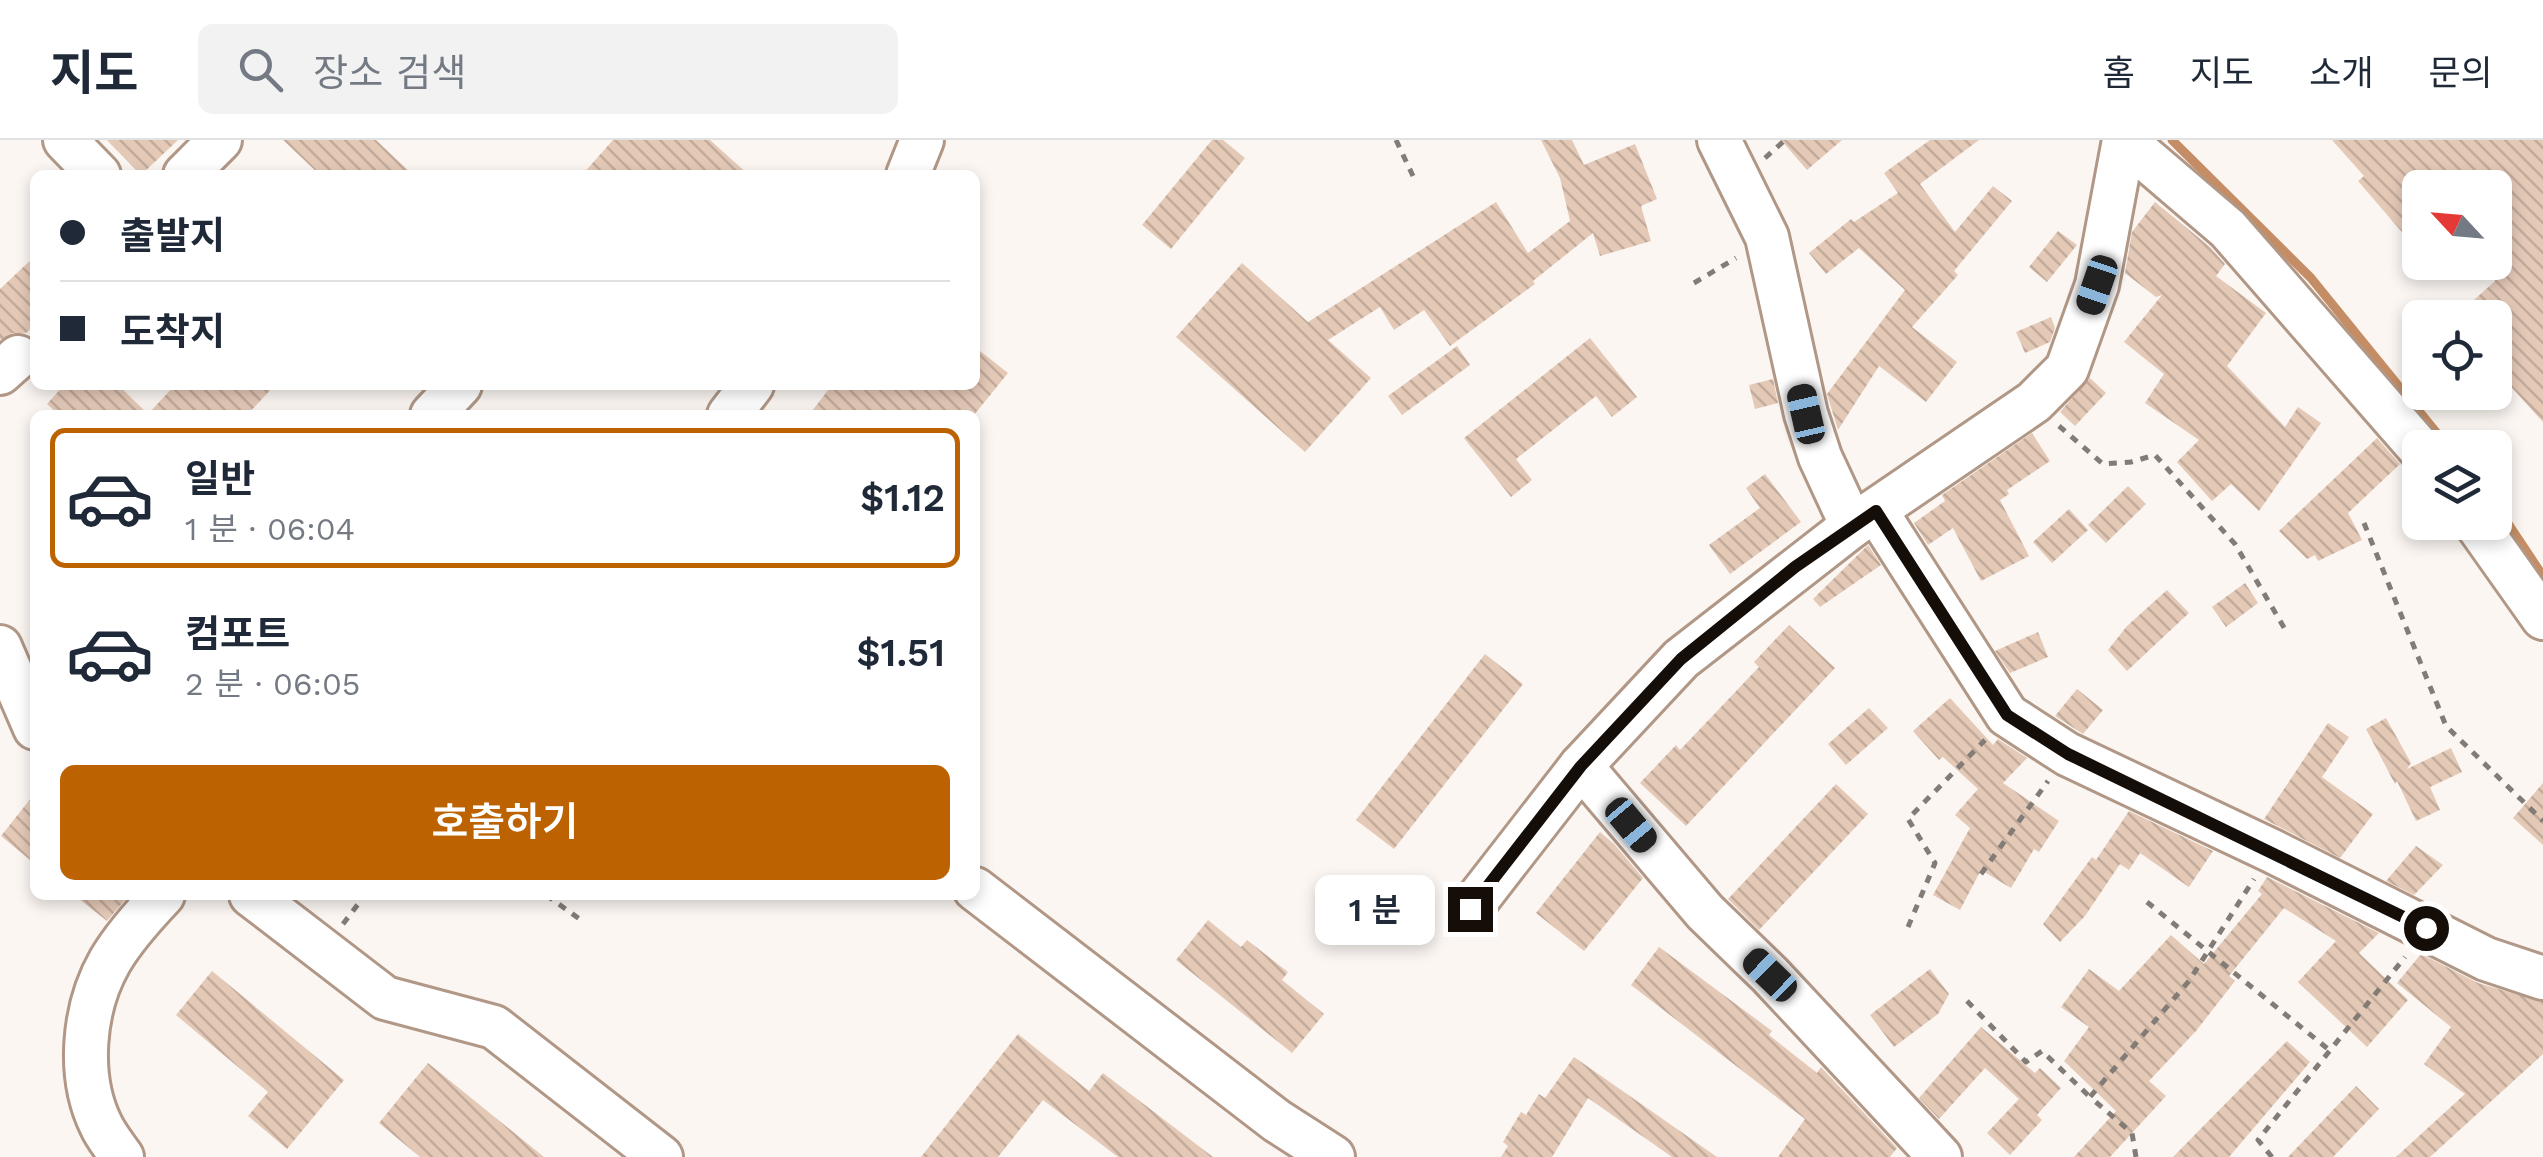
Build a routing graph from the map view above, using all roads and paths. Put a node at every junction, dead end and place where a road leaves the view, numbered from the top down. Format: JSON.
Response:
{"nodes":[{"id":1,"x":65,"y":140,"type":"edge"},
{"id":2,"x":220,"y":140,"type":"edge"},
{"id":3,"x":922,"y":140,"type":"edge"},
{"id":4,"x":1396,"y":140,"type":"edge"},
{"id":5,"x":1719,"y":140,"type":"edge"},
{"id":6,"x":2124,"y":140,"type":"edge"},
{"id":7,"x":95,"y":170,"type":"edge"},
{"id":8,"x":190,"y":170,"type":"edge"},
{"id":9,"x":910,"y":170,"type":"edge"},
{"id":10,"x":1414,"y":176,"type":"dead end"},
{"id":11,"x":1768,"y":237,"type":"junction"},
{"id":12,"x":1694,"y":283,"type":"dead end"},
{"id":13,"x":455,"y":390,"type":"edge"},
{"id":14,"x":748,"y":390,"type":"edge"},
{"id":15,"x":2034,"y":402,"type":"junction"},
{"id":16,"x":437,"y":410,"type":"edge"},
{"id":17,"x":732,"y":410,"type":"edge"},
{"id":18,"x":2403,"y":430,"type":"edge"},
{"id":19,"x":1864,"y":518,"type":"junction"},
{"id":20,"x":2364,"y":523,"type":"dead end"},
{"id":21,"x":2489,"y":540,"type":"edge"},
{"id":22,"x":2543,"y":618,"type":"edge"},
{"id":23,"x":2286,"y":632,"type":"dead end"},
{"id":24,"x":0,"y":647,"type":"edge"},
{"id":25,"x":0,"y":714,"type":"edge"},
{"id":26,"x":2007,"y":715,"type":"junction"},
{"id":27,"x":30,"y":716,"type":"edge"},
{"id":28,"x":30,"y":735,"type":"edge"},
{"id":29,"x":2068,"y":754,"type":"junction"},
{"id":30,"x":1581,"y":766,"type":"junction"},
{"id":31,"x":2543,"y":821,"type":"edge"},
{"id":32,"x":2272,"y":851,"type":"junction"},
{"id":33,"x":1981,"y":874,"type":"dead end"},
{"id":34,"x":980,"y":893,"type":"edge"},
{"id":35,"x":158,"y":900,"type":"edge"},
{"id":36,"x":258,"y":900,"type":"edge"},
{"id":37,"x":553,"y":900,"type":"edge"},
{"id":38,"x":2147,"y":902,"type":"dead end"},
{"id":39,"x":1470,"y":909,"type":"dead end"},
{"id":40,"x":582,"y":920,"type":"dead end"},
{"id":41,"x":1908,"y":926,"type":"dead end"},
{"id":42,"x":2426,"y":928,"type":"junction"},
{"id":43,"x":2206,"y":952,"type":"junction"},
{"id":44,"x":2543,"y":978,"type":"edge"},
{"id":45,"x":1967,"y":1001,"type":"dead end"},
{"id":46,"x":2328,"y":1050,"type":"junction"},
{"id":47,"x":2090,"y":1097,"type":"junction"},
{"id":48,"x":122,"y":1157,"type":"edge"},
{"id":49,"x":662,"y":1157,"type":"edge"},
{"id":50,"x":1333,"y":1157,"type":"edge"},
{"id":51,"x":1940,"y":1157,"type":"edge"},
{"id":52,"x":2136,"y":1157,"type":"edge"},
{"id":53,"x":2272,"y":1157,"type":"edge"}],
"edges":[{"from":1,"to":7,"type":"street"},
{"from":2,"to":8,"type":"street"},
{"from":3,"to":9,"type":"street"},
{"from":4,"to":10,"type":"path"},
{"from":5,"to":11,"type":"street"},
{"from":6,"to":15,"type":"street"},
{"from":6,"to":18,"type":"street"},
{"from":11,"to":12,"type":"path"},
{"from":11,"to":19,"type":"street"},
{"from":13,"to":16,"type":"street"},
{"from":14,"to":17,"type":"street"},
{"from":15,"to":19,"type":"street"},
{"from":15,"to":23,"type":"path"},
{"from":19,"to":26,"type":"street"},
{"from":19,"to":30,"type":"street"},
{"from":20,"to":31,"type":"path"},
{"from":21,"to":22,"type":"street"},
{"from":24,"to":27,"type":"street"},
{"from":25,"to":28,"type":"street"},
{"from":26,"to":29,"type":"street"},
{"from":26,"to":41,"type":"path"},
{"from":29,"to":32,"type":"street"},
{"from":29,"to":33,"type":"path"},
{"from":30,"to":39,"type":"street"},
{"from":30,"to":51,"type":"street"},
{"from":32,"to":42,"type":"street"},
{"from":32,"to":43,"type":"path"},
{"from":34,"to":50,"type":"street"},
{"from":35,"to":48,"type":"street"},
{"from":36,"to":49,"type":"street"},
{"from":37,"to":40,"type":"path"},
{"from":38,"to":43,"type":"path"},
{"from":42,"to":44,"type":"street"},
{"from":42,"to":46,"type":"path"},
{"from":43,"to":46,"type":"path"},
{"from":43,"to":47,"type":"path"},
{"from":45,"to":47,"type":"path"},
{"from":46,"to":53,"type":"path"},
{"from":47,"to":52,"type":"path"}]}
